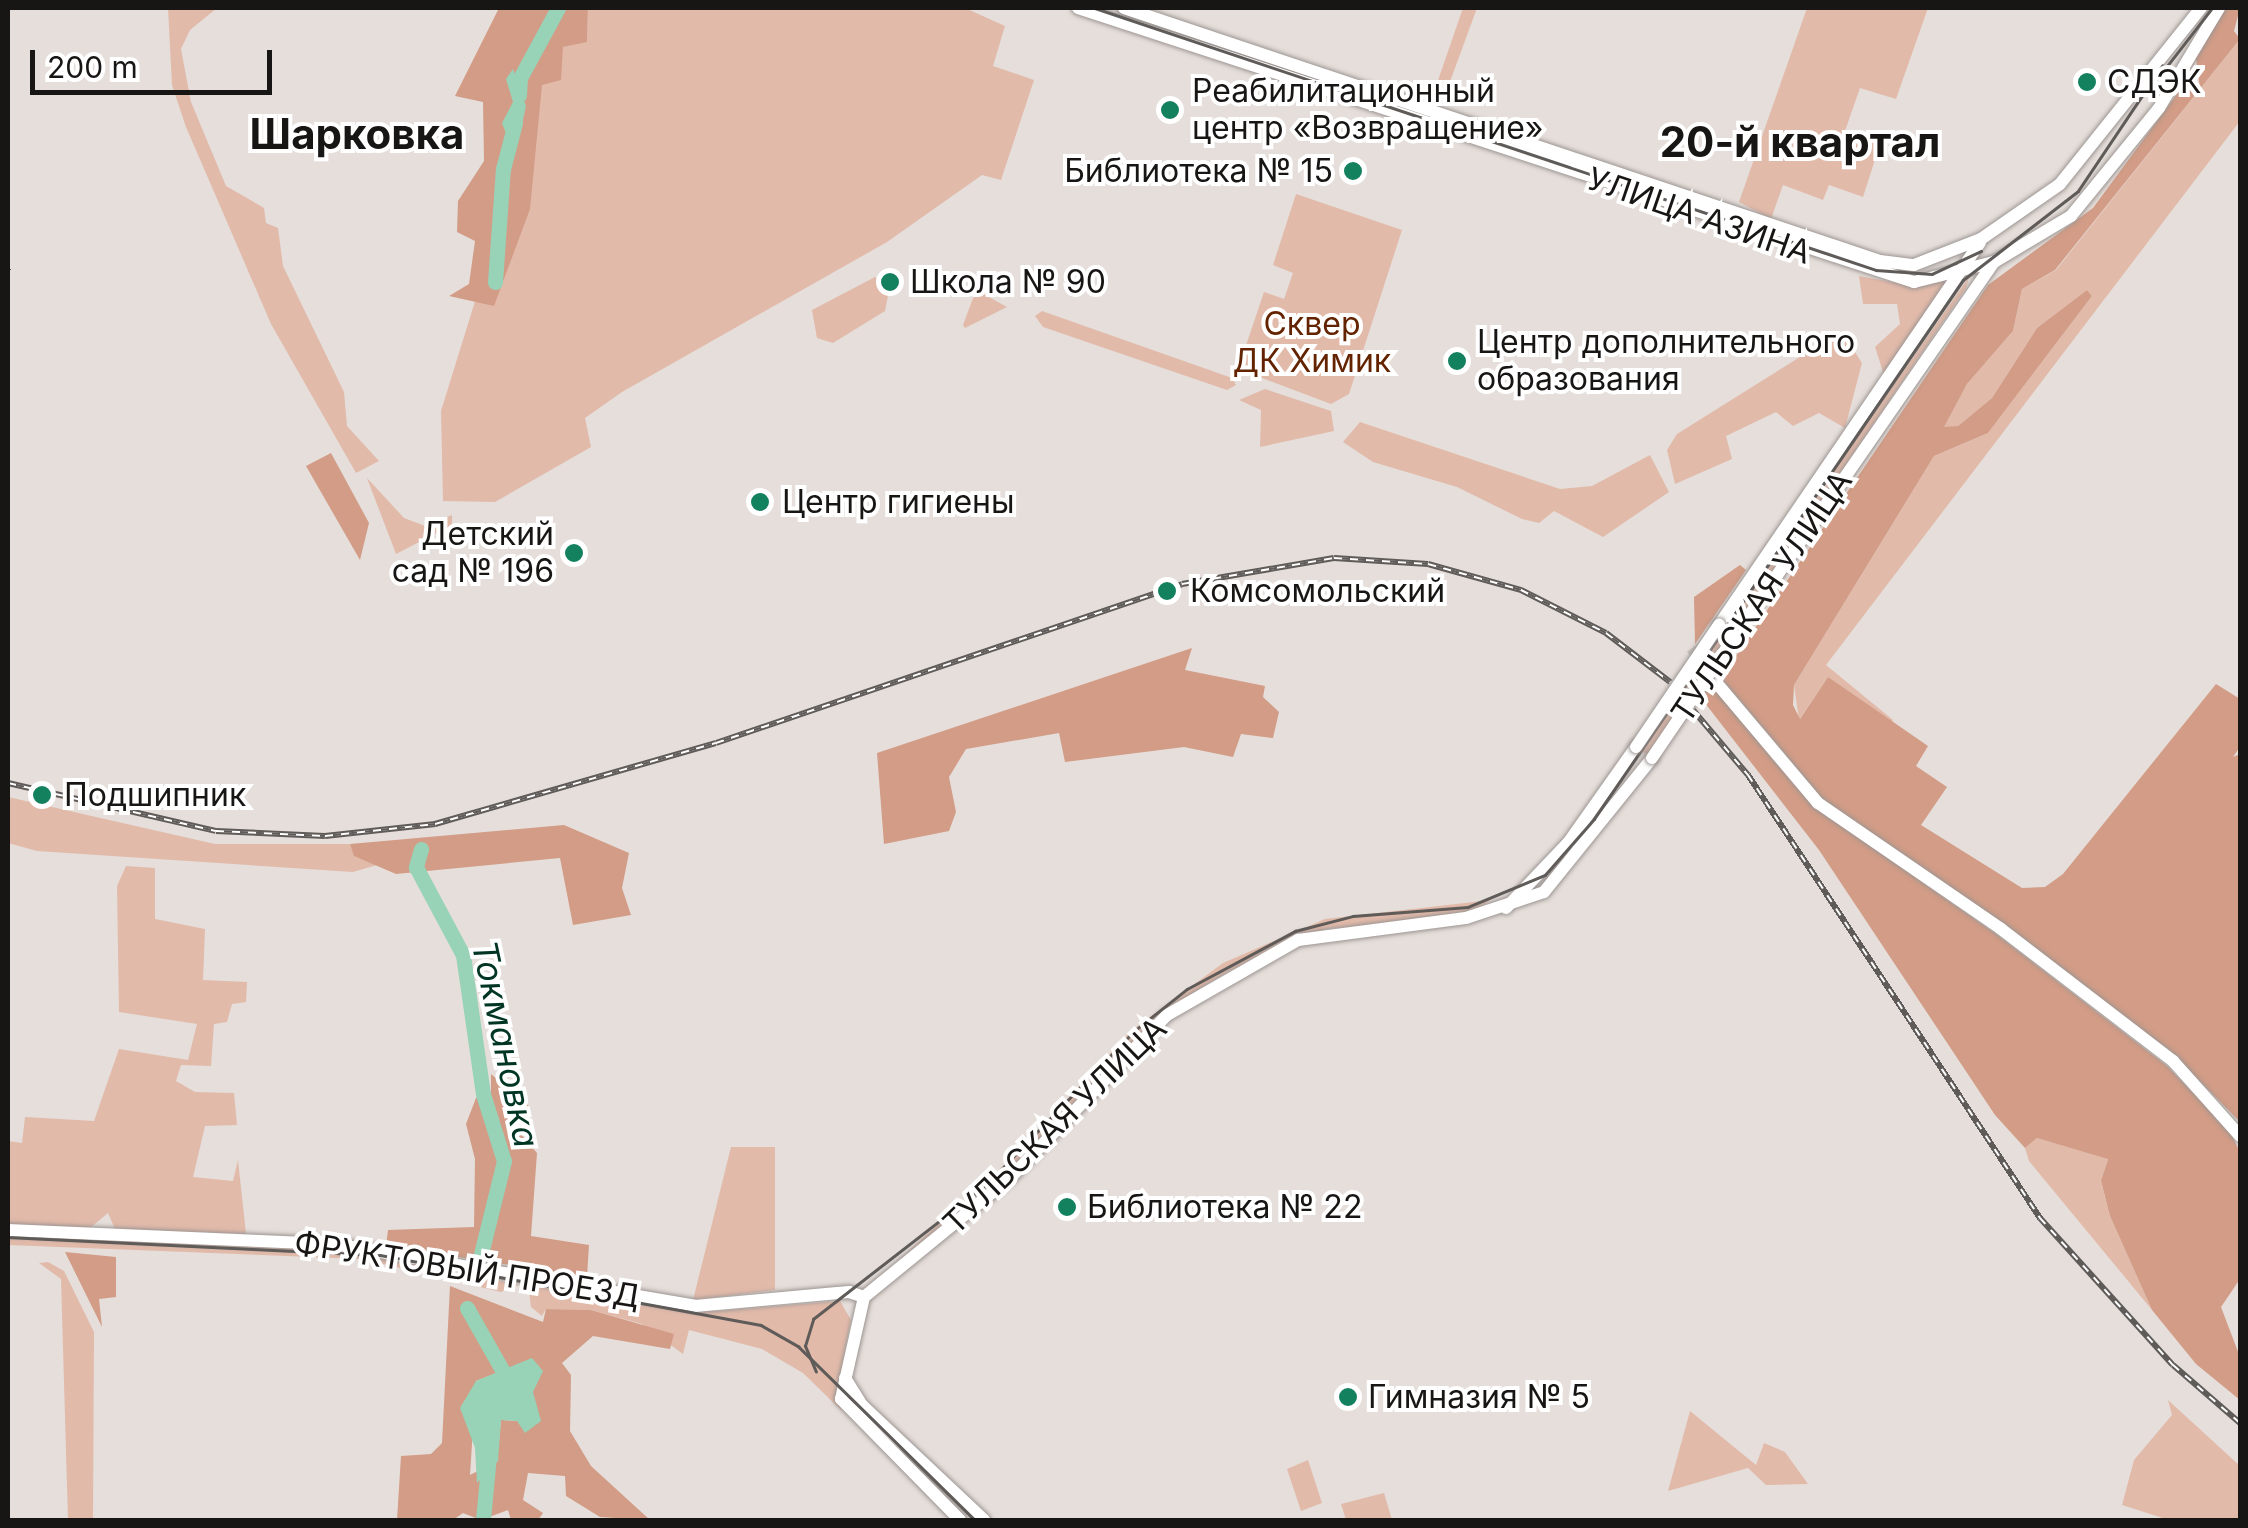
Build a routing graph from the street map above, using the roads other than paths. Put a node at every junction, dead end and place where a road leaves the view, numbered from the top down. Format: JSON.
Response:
{"nodes":[{"id":1,"x":1078,"y":8,"type":"edge"},
{"id":2,"x":1124,"y":8,"type":"edge"},
{"id":3,"x":2201,"y":8,"type":"edge"},
{"id":4,"x":2219,"y":8,"type":"edge"},
{"id":5,"x":2166,"y":52,"type":"junction"},
{"id":6,"x":2183,"y":64,"type":"junction"},
{"id":7,"x":1981,"y":240,"type":"junction"},
{"id":8,"x":1994,"y":262,"type":"junction"},
{"id":9,"x":1960,"y":271,"type":"junction"},
{"id":10,"x":1714,"y":680,"type":"tunnel mouth"},
{"id":11,"x":1506,"y":908,"type":"junction"},
{"id":12,"x":2240,"y":1136,"type":"edge"},
{"id":13,"x":8,"y":1230,"type":"edge"},
{"id":14,"x":864,"y":1298,"type":"junction"},
{"id":15,"x":845,"y":1378,"type":"junction"},
{"id":16,"x":960,"y":1520,"type":"edge"},
{"id":17,"x":984,"y":1520,"type":"edge"}],
"edges":[{"from":1,"to":9,"type":"street","name":"УЛИЦА АЗИНА"},
{"from":2,"to":7,"type":"street","name":"УЛИЦА АЗИНА"},
{"from":3,"to":5,"type":"street","name":"УЛИЦА АЗИНА"},
{"from":4,"to":6,"type":"street","name":"УЛИЦА АЗИНА"},
{"from":5,"to":6,"type":"street"},
{"from":5,"to":7,"type":"street","name":"УЛИЦА АЗИНА"},
{"from":6,"to":8,"type":"street","name":"УЛИЦА АЗИНА"},
{"from":7,"to":8,"type":"street"},
{"from":7,"to":9,"type":"street","name":"ТУЛЬСКАЯ УЛИЦА"},
{"from":8,"to":9,"type":"street","name":"УЛИЦА АЗИНА"},
{"from":8,"to":11,"type":"street","name":"ТУЛЬСКАЯ УЛИЦА","bridge":true},
{"from":9,"to":11,"type":"street","name":"ТУЛЬСКАЯ УЛИЦА","bridge":true},
{"from":10,"to":12,"type":"street"},
{"from":11,"to":14,"type":"street","name":"ТУЛЬСКАЯ УЛИЦА"},
{"from":13,"to":14,"type":"street","name":"ФРУКТОВЫЙ ПРОЕЗД"},
{"from":14,"to":15,"type":"street"},
{"from":15,"to":16,"type":"street"},
{"from":15,"to":17,"type":"street"}]}
